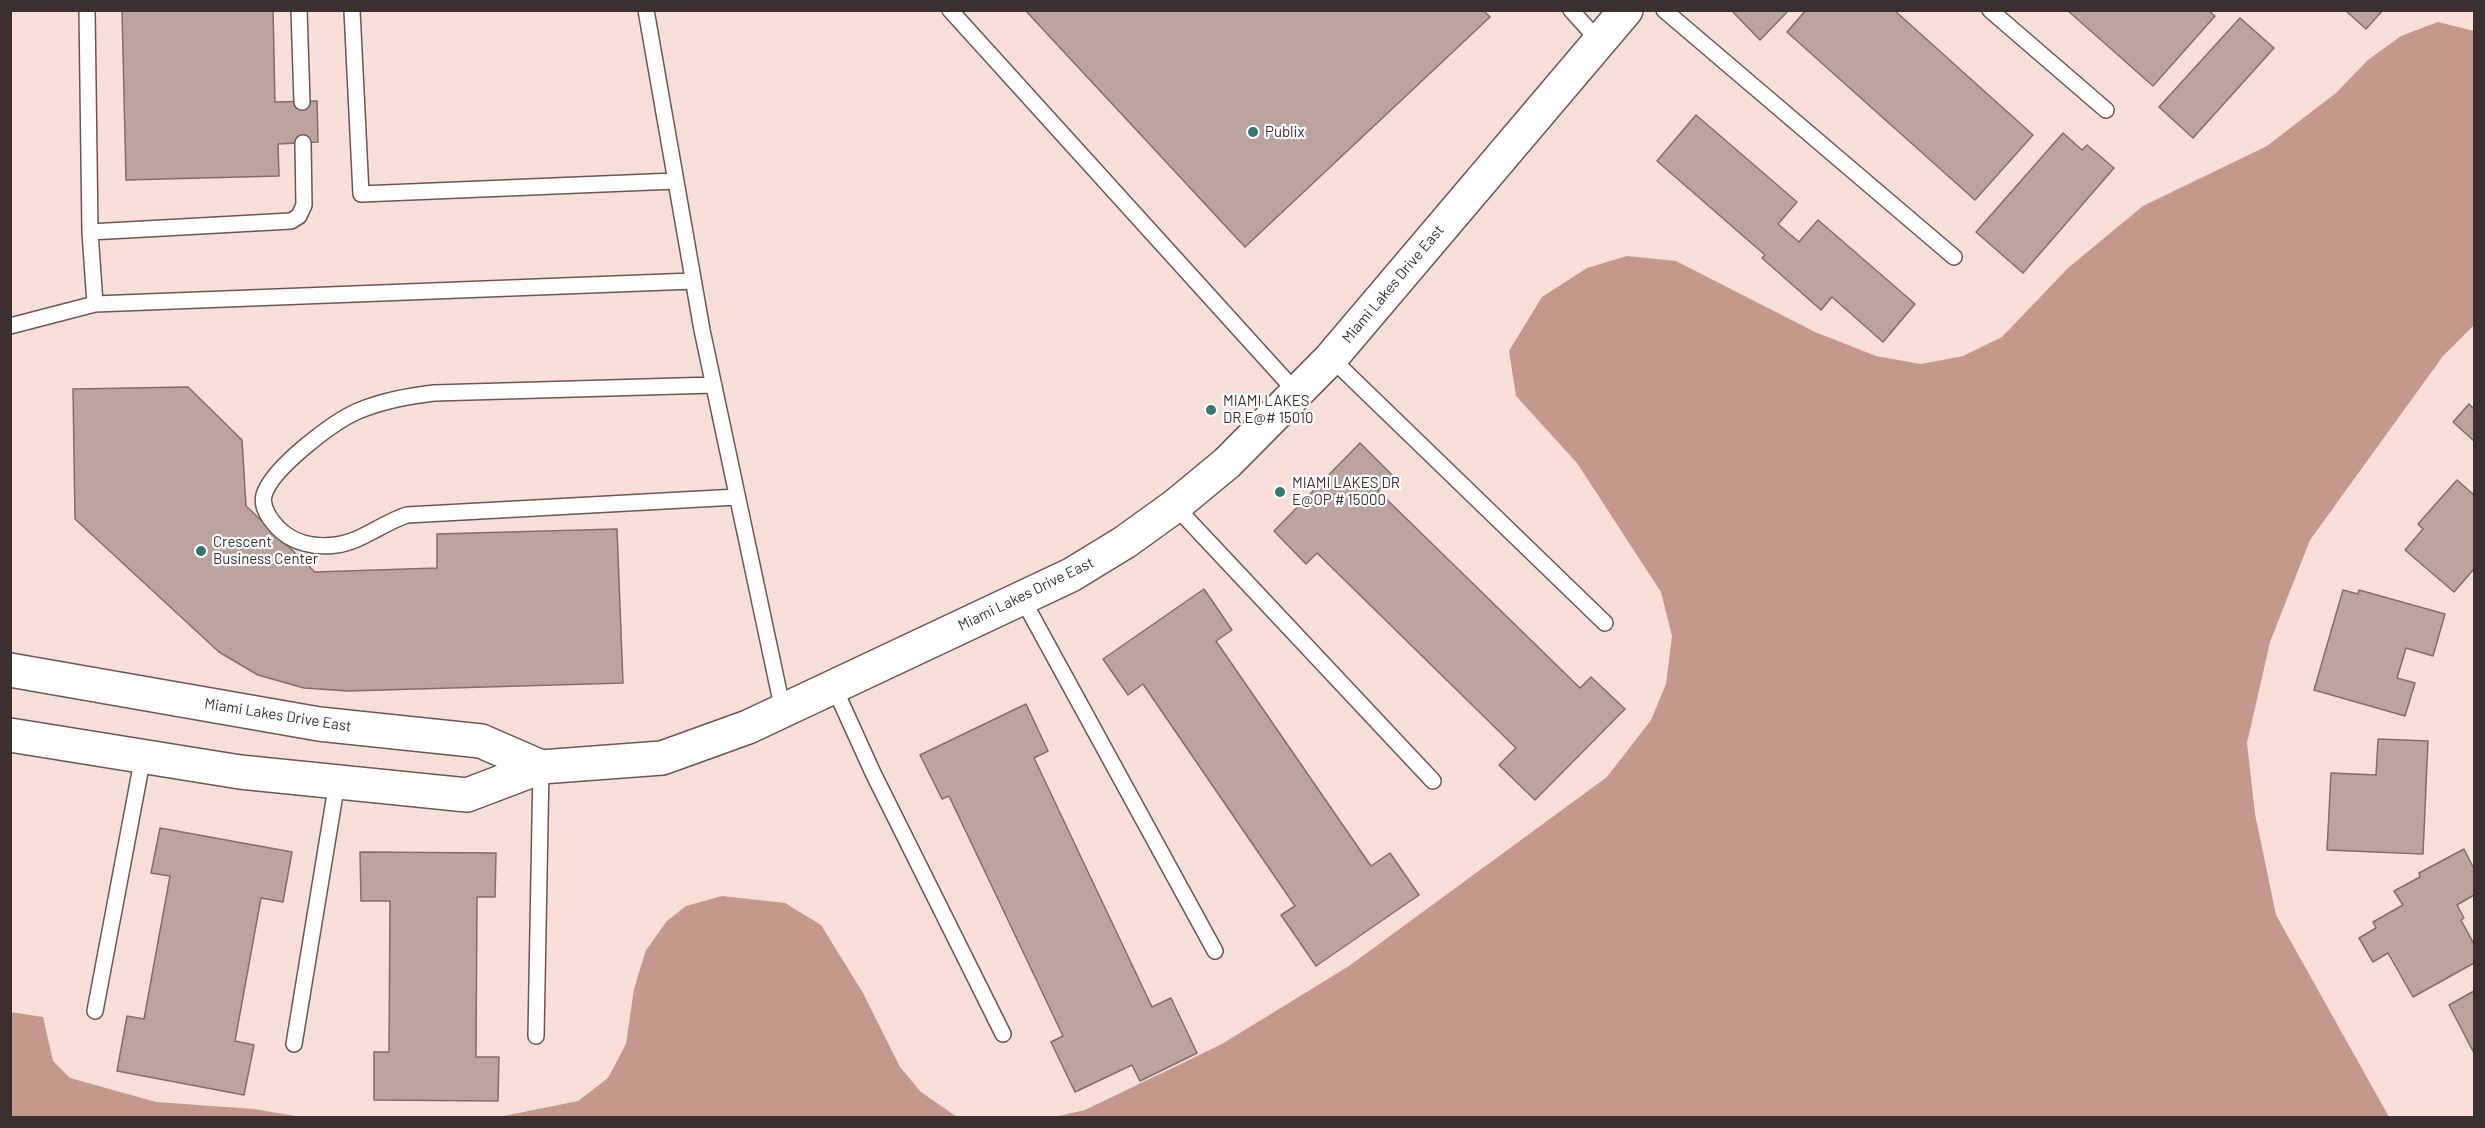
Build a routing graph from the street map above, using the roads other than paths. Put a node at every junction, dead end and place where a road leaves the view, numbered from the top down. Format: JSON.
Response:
{"nodes":[{"id":1,"x":87,"y":10,"type":"edge"},
{"id":2,"x":299,"y":10,"type":"edge"},
{"id":3,"x":352,"y":10,"type":"edge"},
{"id":4,"x":646,"y":10,"type":"edge"},
{"id":5,"x":950,"y":10,"type":"edge"},
{"id":6,"x":1571,"y":10,"type":"edge"},
{"id":7,"x":1626,"y":10,"type":"edge"},
{"id":8,"x":1664,"y":10,"type":"edge"},
{"id":9,"x":1990,"y":10,"type":"edge"},
{"id":10,"x":1599,"y":40,"type":"junction"},
{"id":11,"x":302,"y":102,"type":"dead end"},
{"id":12,"x":2106,"y":110,"type":"dead end"},
{"id":13,"x":303,"y":143,"type":"dead end"},
{"id":14,"x":675,"y":181,"type":"junction"},
{"id":15,"x":90,"y":232,"type":"junction"},
{"id":16,"x":1954,"y":257,"type":"dead end"},
{"id":17,"x":693,"y":281,"type":"junction"},
{"id":18,"x":95,"y":304,"type":"junction"},
{"id":19,"x":10,"y":326,"type":"edge"},
{"id":20,"x":1331,"y":358,"type":"junction"},
{"id":21,"x":714,"y":385,"type":"junction"},
{"id":22,"x":1297,"y":393,"type":"junction"},
{"id":23,"x":737,"y":497,"type":"junction"},
{"id":24,"x":1175,"y":506,"type":"junction"},
{"id":25,"x":1022,"y":598,"type":"junction"},
{"id":26,"x":1605,"y":623,"type":"dead end"},
{"id":27,"x":10,"y":670,"type":"edge"},
{"id":28,"x":834,"y":687,"type":"junction"},
{"id":29,"x":783,"y":711,"type":"junction"},
{"id":30,"x":10,"y":735,"type":"edge"},
{"id":31,"x":143,"y":756,"type":"junction"},
{"id":32,"x":541,"y":767,"type":"junction"},
{"id":33,"x":1433,"y":781,"type":"dead end"},
{"id":34,"x":337,"y":782,"type":"junction"},
{"id":35,"x":1215,"y":951,"type":"dead end"},
{"id":36,"x":95,"y":1011,"type":"dead end"},
{"id":37,"x":1003,"y":1034,"type":"dead end"},
{"id":38,"x":536,"y":1036,"type":"dead end"},
{"id":39,"x":294,"y":1044,"type":"dead end"}],
"edges":[{"from":1,"to":15,"type":"lane"},
{"from":2,"to":11,"type":"lane"},
{"from":3,"to":14,"type":"lane"},
{"from":4,"to":14,"type":"lane"},
{"from":5,"to":22,"type":"lane"},
{"from":6,"to":10,"type":"lane"},
{"from":7,"to":10,"type":"main road","name":"Miami Lakes Drive East"},
{"from":8,"to":16,"type":"lane"},
{"from":9,"to":12,"type":"lane"},
{"from":10,"to":20,"type":"main road","name":"Miami Lakes Drive East"},
{"from":13,"to":15,"type":"lane"},
{"from":14,"to":17,"type":"lane"},
{"from":15,"to":18,"type":"lane"},
{"from":17,"to":18,"type":"lane"},
{"from":17,"to":21,"type":"lane"},
{"from":18,"to":19,"type":"lane"},
{"from":20,"to":22,"type":"main road","name":"Miami Lakes Drive East"},
{"from":20,"to":26,"type":"lane"},
{"from":21,"to":23,"type":"lane"},
{"from":21,"to":23,"type":"lane"},
{"from":22,"to":24,"type":"main road","name":"Miami Lakes Drive East"},
{"from":23,"to":29,"type":"lane"},
{"from":24,"to":25,"type":"main road","name":"Miami Lakes Drive East"},
{"from":24,"to":33,"type":"lane"},
{"from":25,"to":28,"type":"main road","name":"Miami Lakes Drive East"},
{"from":25,"to":35,"type":"lane"},
{"from":27,"to":32,"type":"main road","name":"Miami Lakes Drive East"},
{"from":28,"to":29,"type":"main road","name":"Miami Lakes Drive East"},
{"from":28,"to":37,"type":"lane"},
{"from":29,"to":32,"type":"main road","name":"Miami Lakes Drive East"},
{"from":30,"to":31,"type":"main road","name":"Miami Lakes Drive East"},
{"from":31,"to":34,"type":"main road","name":"Miami Lakes Drive East"},
{"from":31,"to":36,"type":"lane"},
{"from":32,"to":34,"type":"main road","name":"Miami Lakes Drive East"},
{"from":32,"to":38,"type":"lane"},
{"from":34,"to":39,"type":"lane"}]}
